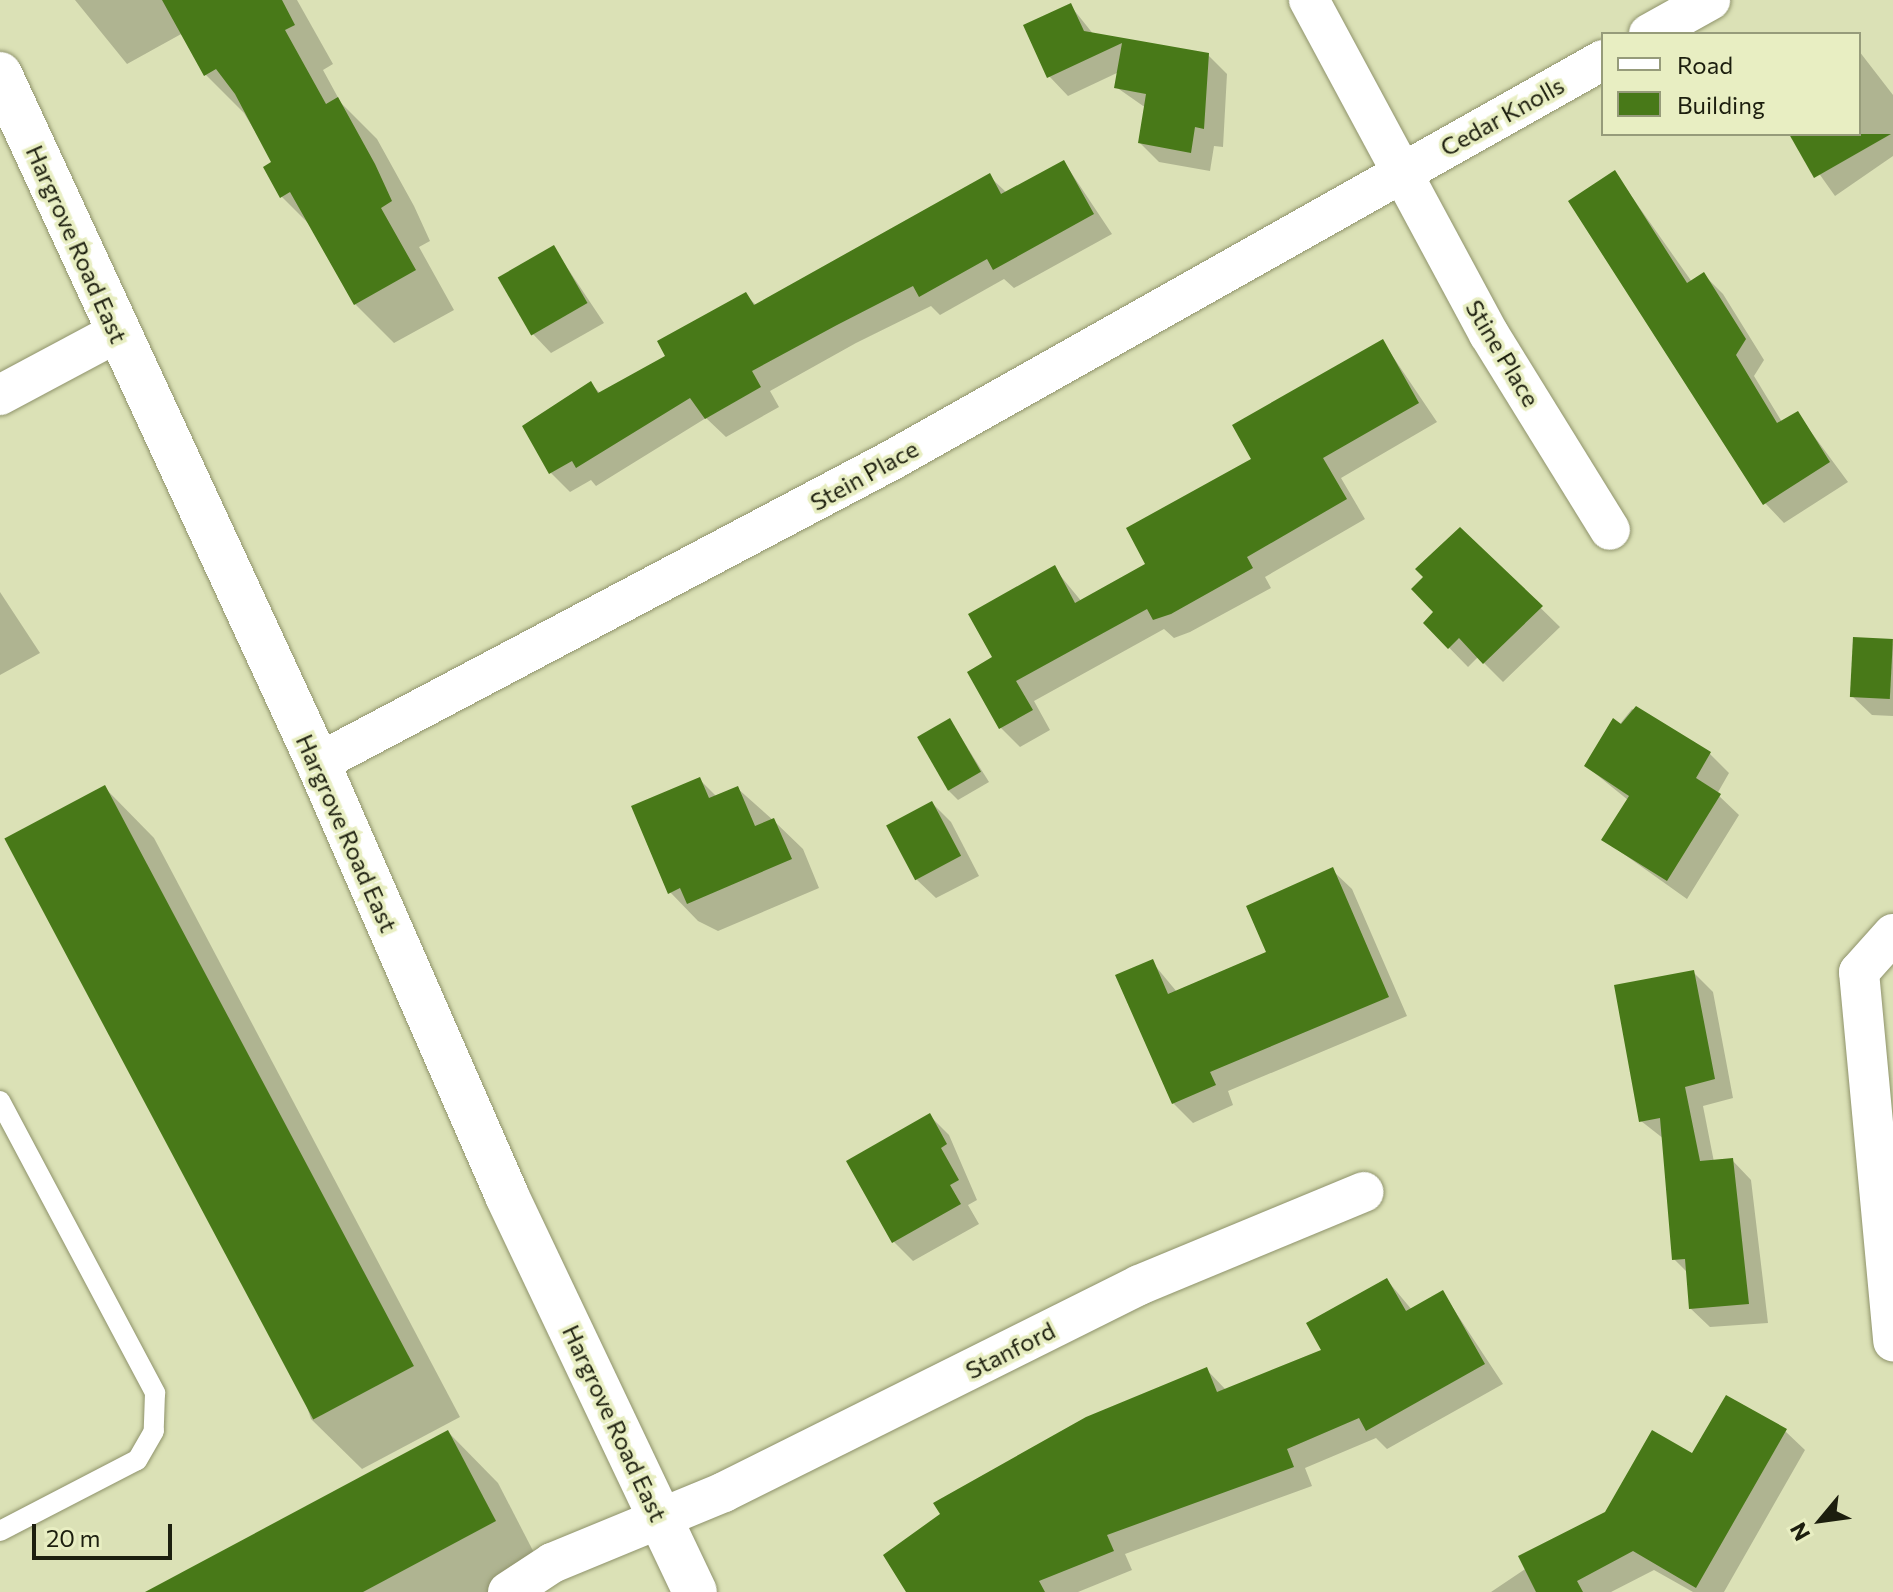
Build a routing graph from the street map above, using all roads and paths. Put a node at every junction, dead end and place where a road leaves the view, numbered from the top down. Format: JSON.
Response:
{"nodes":[{"id":1,"x":1309,"y":0,"type":"edge"},
{"id":2,"x":1710,"y":0,"type":"edge"},
{"id":3,"x":1653,"y":32,"type":"edge"},
{"id":4,"x":1601,"y":61,"type":"edge"},
{"id":5,"x":0,"y":74,"type":"edge"},
{"id":6,"x":1402,"y":172,"type":"junction"},
{"id":7,"x":116,"y":333,"type":"junction"},
{"id":8,"x":0,"y":395,"type":"edge"},
{"id":9,"x":1610,"y":530,"type":"dead end"},
{"id":10,"x":318,"y":763,"type":"junction"},
{"id":11,"x":1893,"y":934,"type":"edge"},
{"id":12,"x":0,"y":1101,"type":"edge"},
{"id":13,"x":1364,"y":1192,"type":"dead end"},
{"id":14,"x":1893,"y":1341,"type":"edge"},
{"id":15,"x":661,"y":1520,"type":"junction"},
{"id":16,"x":0,"y":1531,"type":"edge"},
{"id":17,"x":508,"y":1592,"type":"edge"},
{"id":18,"x":695,"y":1592,"type":"edge"}],
"edges":[{"from":1,"to":6,"type":"street","name":"Stine Place"},
{"from":2,"to":3,"type":"street"},
{"from":4,"to":6,"type":"street","name":"Cedar Knolls"},
{"from":5,"to":7,"type":"main road","name":"Hargrove Road East"},
{"from":6,"to":9,"type":"street","name":"Stine Place"},
{"from":6,"to":10,"type":"street","name":"Stein Place"},
{"from":7,"to":8,"type":"street"},
{"from":7,"to":10,"type":"main road","name":"Hargrove Road East"},
{"from":10,"to":15,"type":"main road","name":"Hargrove Road East"},
{"from":11,"to":14,"type":"street"},
{"from":12,"to":16,"type":"lane"},
{"from":13,"to":15,"type":"street","name":"Stanford"},
{"from":15,"to":17,"type":"street","name":"Stanford"},
{"from":15,"to":18,"type":"main road","name":"Hargrove Road East"}]}
